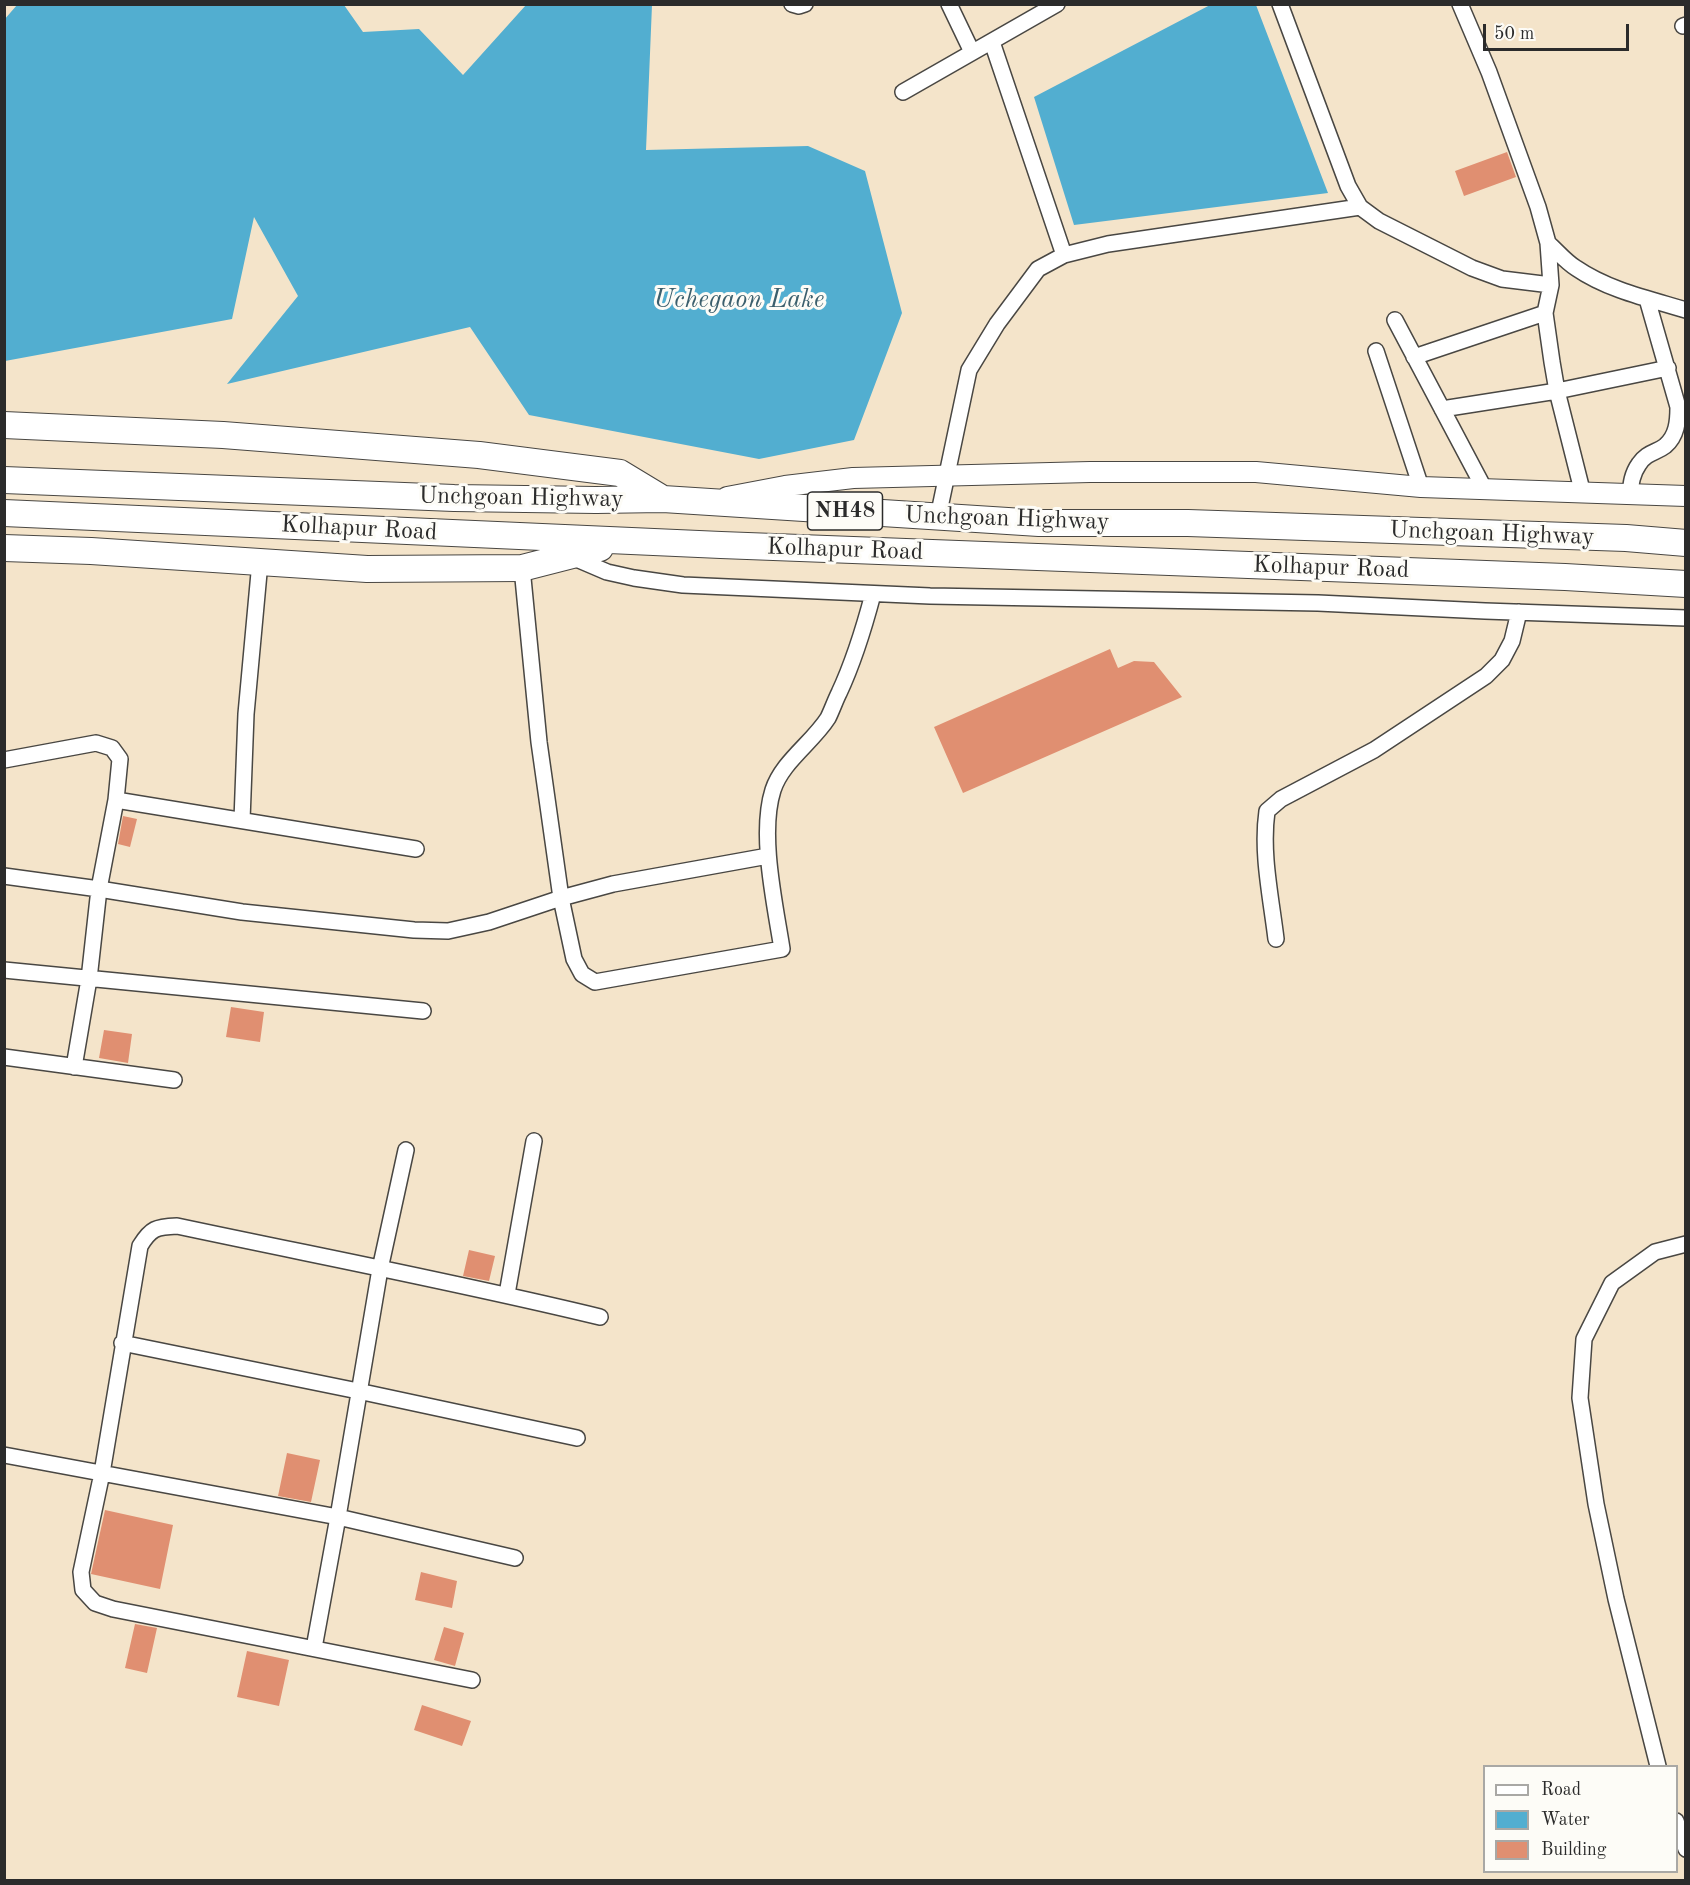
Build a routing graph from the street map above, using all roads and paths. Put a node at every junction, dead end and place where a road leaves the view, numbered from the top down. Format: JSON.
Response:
{"nodes":[{"id":1,"x":792,"y":4,"type":"edge"},
{"id":2,"x":805,"y":4,"type":"edge"},
{"id":3,"x":949,"y":4,"type":"edge"},
{"id":4,"x":1057,"y":4,"type":"edge"},
{"id":5,"x":1280,"y":4,"type":"edge"},
{"id":6,"x":1460,"y":4,"type":"edge"},
{"id":7,"x":992,"y":42,"type":"junction"},
{"id":8,"x":972,"y":52,"type":"junction"},
{"id":9,"x":903,"y":92,"type":"dead end"},
{"id":10,"x":1360,"y":207,"type":"junction"},
{"id":11,"x":1548,"y":243,"type":"junction"},
{"id":12,"x":1064,"y":255,"type":"junction"},
{"id":13,"x":1551,"y":285,"type":"junction"},
{"id":14,"x":1647,"y":298,"type":"junction"},
{"id":15,"x":1686,"y":310,"type":"edge"},
{"id":16,"x":1545,"y":313,"type":"junction"},
{"id":17,"x":1395,"y":320,"type":"dead end"},
{"id":18,"x":1376,"y":351,"type":"dead end"},
{"id":19,"x":1414,"y":357,"type":"junction"},
{"id":20,"x":1668,"y":368,"type":"junction"},
{"id":21,"x":1557,"y":391,"type":"junction"},
{"id":22,"x":1442,"y":410,"type":"junction"},
{"id":23,"x":4,"y":425,"type":"edge"},
{"id":24,"x":946,"y":476,"type":"junction"},
{"id":25,"x":4,"y":480,"type":"edge"},
{"id":26,"x":1421,"y":487,"type":"junction"},
{"id":27,"x":1485,"y":490,"type":"junction"},
{"id":28,"x":1583,"y":494,"type":"junction"},
{"id":29,"x":1630,"y":495,"type":"junction"},
{"id":30,"x":1686,"y":496,"type":"edge"},
{"id":31,"x":663,"y":499,"type":"junction"},
{"id":32,"x":706,"y":501,"type":"junction"},
{"id":33,"x":4,"y":513,"type":"edge"},
{"id":34,"x":938,"y":517,"type":"junction"},
{"id":35,"x":629,"y":541,"type":"junction"},
{"id":36,"x":1686,"y":543,"type":"edge"},
{"id":37,"x":4,"y":548,"type":"edge"},
{"id":38,"x":570,"y":556,"type":"junction"},
{"id":39,"x":260,"y":562,"type":"junction"},
{"id":40,"x":522,"y":568,"type":"junction"},
{"id":41,"x":1686,"y":584,"type":"edge"},
{"id":42,"x":873,"y":594,"type":"junction"},
{"id":43,"x":1519,"y":612,"type":"junction"},
{"id":44,"x":1686,"y":618,"type":"edge"},
{"id":45,"x":4,"y":760,"type":"edge"},
{"id":46,"x":116,"y":800,"type":"junction"},
{"id":47,"x":242,"y":820,"type":"junction"},
{"id":48,"x":417,"y":849,"type":"dead end"},
{"id":49,"x":768,"y":856,"type":"junction"},
{"id":50,"x":4,"y":876,"type":"edge"},
{"id":51,"x":99,"y":889,"type":"junction"},
{"id":52,"x":561,"y":898,"type":"junction"},
{"id":53,"x":1276,"y":939,"type":"dead end"},
{"id":54,"x":4,"y":970,"type":"edge"},
{"id":55,"x":89,"y":978,"type":"junction"},
{"id":56,"x":423,"y":1011,"type":"dead end"},
{"id":57,"x":4,"y":1057,"type":"edge"},
{"id":58,"x":74,"y":1067,"type":"junction"},
{"id":59,"x":174,"y":1080,"type":"dead end"},
{"id":60,"x":534,"y":1141,"type":"dead end"},
{"id":61,"x":406,"y":1150,"type":"dead end"},
{"id":62,"x":1686,"y":1244,"type":"edge"},
{"id":63,"x":380,"y":1269,"type":"junction"},
{"id":64,"x":507,"y":1294,"type":"junction"},
{"id":65,"x":600,"y":1317,"type":"dead end"},
{"id":66,"x":122,"y":1343,"type":"junction"},
{"id":67,"x":358,"y":1391,"type":"junction"},
{"id":68,"x":577,"y":1438,"type":"dead end"},
{"id":69,"x":4,"y":1455,"type":"edge"},
{"id":70,"x":102,"y":1473,"type":"junction"},
{"id":71,"x":338,"y":1517,"type":"junction"},
{"id":72,"x":515,"y":1558,"type":"dead end"},
{"id":73,"x":314,"y":1648,"type":"junction"},
{"id":74,"x":472,"y":1680,"type":"dead end"},
{"id":75,"x":1658,"y":1765,"type":"edge"},
{"id":76,"x":1678,"y":1824,"type":"edge"},
{"id":77,"x":1686,"y":1849,"type":"edge"}],
"edges":[{"from":1,"to":2,"type":"street"},
{"from":3,"to":8,"type":"street"},
{"from":4,"to":7,"type":"street"},
{"from":5,"to":10,"type":"street"},
{"from":6,"to":11,"type":"street"},
{"from":7,"to":8,"type":"street"},
{"from":7,"to":12,"type":"street"},
{"from":8,"to":9,"type":"street"},
{"from":10,"to":12,"type":"street"},
{"from":10,"to":13,"type":"street"},
{"from":11,"to":13,"type":"street"},
{"from":11,"to":14,"type":"street"},
{"from":12,"to":24,"type":"street"},
{"from":13,"to":16,"type":"street"},
{"from":14,"to":15,"type":"street"},
{"from":14,"to":20,"type":"street"},
{"from":16,"to":19,"type":"street"},
{"from":16,"to":21,"type":"street"},
{"from":17,"to":19,"type":"street"},
{"from":18,"to":26,"type":"street"},
{"from":19,"to":22,"type":"street"},
{"from":20,"to":21,"type":"street"},
{"from":20,"to":29,"type":"street"},
{"from":21,"to":22,"type":"street"},
{"from":21,"to":28,"type":"street"},
{"from":22,"to":27,"type":"street"},
{"from":23,"to":31,"type":"highway"},
{"from":24,"to":26,"type":"street"},
{"from":24,"to":32,"type":"street"},
{"from":24,"to":34,"type":"street"},
{"from":25,"to":31,"type":"highway","name":"Unchgoan Highway","number":"NH48"},
{"from":26,"to":27,"type":"street"},
{"from":27,"to":28,"type":"street"},
{"from":28,"to":29,"type":"street"},
{"from":29,"to":30,"type":"street"},
{"from":31,"to":32,"type":"highway","name":"Unchgoan Highway","number":"NH48"},
{"from":32,"to":34,"type":"highway","name":"Unchgoan Highway","number":"NH48"},
{"from":33,"to":35,"type":"highway","name":"Kolhapur Road","number":"NH48"},
{"from":34,"to":36,"type":"highway","name":"Unchgoan Highway","number":"NH48"},
{"from":35,"to":38,"type":"highway"},
{"from":35,"to":41,"type":"highway","name":"Kolhapur Road","number":"NH48"},
{"from":37,"to":39,"type":"highway"},
{"from":38,"to":40,"type":"highway"},
{"from":38,"to":42,"type":"street"},
{"from":39,"to":40,"type":"highway"},
{"from":39,"to":47,"type":"street"},
{"from":40,"to":52,"type":"street"},
{"from":42,"to":43,"type":"street"},
{"from":42,"to":49,"type":"street"},
{"from":43,"to":44,"type":"street"},
{"from":43,"to":53,"type":"street"},
{"from":45,"to":46,"type":"street"},
{"from":46,"to":47,"type":"street"},
{"from":46,"to":51,"type":"street"},
{"from":47,"to":48,"type":"street"},
{"from":49,"to":52,"type":"street"},
{"from":49,"to":52,"type":"street"},
{"from":50,"to":51,"type":"street"},
{"from":51,"to":52,"type":"street"},
{"from":51,"to":55,"type":"street"},
{"from":54,"to":55,"type":"street"},
{"from":55,"to":56,"type":"street"},
{"from":55,"to":58,"type":"street"},
{"from":57,"to":58,"type":"street"},
{"from":58,"to":59,"type":"street"},
{"from":60,"to":64,"type":"street"},
{"from":61,"to":63,"type":"street"},
{"from":62,"to":75,"type":"street"},
{"from":63,"to":64,"type":"street"},
{"from":63,"to":66,"type":"street"},
{"from":63,"to":67,"type":"street"},
{"from":64,"to":65,"type":"street"},
{"from":66,"to":67,"type":"street"},
{"from":66,"to":70,"type":"street"},
{"from":67,"to":68,"type":"street"},
{"from":67,"to":71,"type":"street"},
{"from":69,"to":70,"type":"street"},
{"from":70,"to":71,"type":"street"},
{"from":70,"to":73,"type":"street"},
{"from":71,"to":72,"type":"street"},
{"from":71,"to":73,"type":"street"},
{"from":73,"to":74,"type":"street"},
{"from":76,"to":77,"type":"street"}]}
